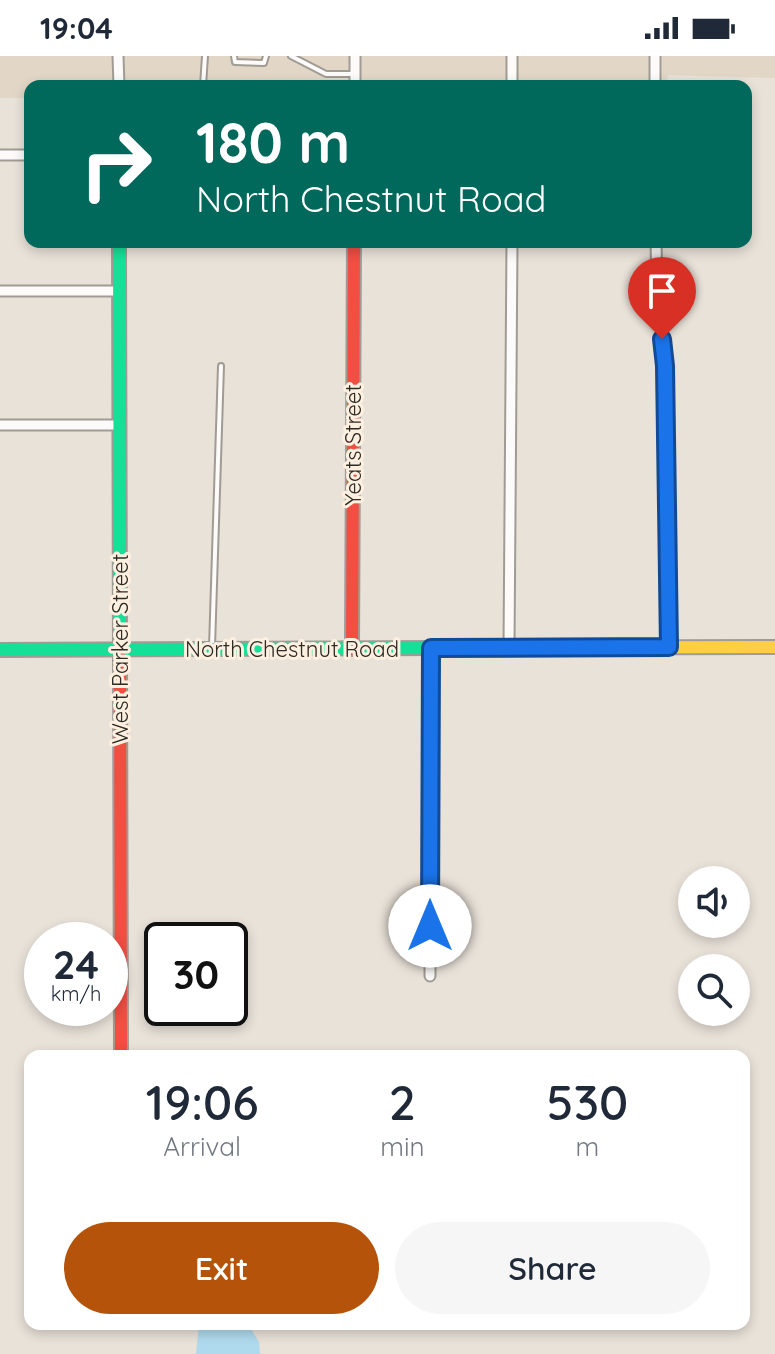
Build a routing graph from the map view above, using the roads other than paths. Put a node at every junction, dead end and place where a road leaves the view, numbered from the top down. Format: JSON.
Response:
{"nodes":[{"id":1,"x":118,"y":56,"type":"edge"},
{"id":2,"x":205,"y":56,"type":"edge"},
{"id":3,"x":234,"y":56,"type":"edge"},
{"id":4,"x":266,"y":56,"type":"edge"},
{"id":5,"x":291,"y":56,"type":"edge"},
{"id":6,"x":355,"y":56,"type":"edge"},
{"id":7,"x":512,"y":56,"type":"edge"},
{"id":8,"x":655,"y":56,"type":"edge"},
{"id":9,"x":355,"y":74,"type":"junction"},
{"id":10,"x":119,"y":80,"type":"edge"},
{"id":11,"x":203,"y":80,"type":"edge"},
{"id":12,"x":355,"y":80,"type":"edge"},
{"id":13,"x":512,"y":80,"type":"edge"},
{"id":14,"x":655,"y":80,"type":"edge"},
{"id":15,"x":0,"y":155,"type":"edge"},
{"id":16,"x":24,"y":155,"type":"edge"},
{"id":17,"x":119,"y":248,"type":"edge"},
{"id":18,"x":354,"y":248,"type":"edge"},
{"id":19,"x":512,"y":248,"type":"edge"},
{"id":20,"x":656,"y":248,"type":"edge"},
{"id":21,"x":0,"y":291,"type":"edge"},
{"id":22,"x":119,"y":291,"type":"junction"},
{"id":23,"x":221,"y":366,"type":"dead end"},
{"id":24,"x":0,"y":425,"type":"edge"},
{"id":25,"x":120,"y":425,"type":"junction"},
{"id":26,"x":669,"y":647,"type":"junction"},
{"id":27,"x":775,"y":647,"type":"edge"},
{"id":28,"x":431,"y":648,"type":"junction"},
{"id":29,"x":509,"y":648,"type":"junction"},
{"id":30,"x":352,"y":649,"type":"junction"},
{"id":31,"x":0,"y":650,"type":"edge"},
{"id":32,"x":120,"y":650,"type":"junction"},
{"id":33,"x":212,"y":650,"type":"junction"},
{"id":34,"x":430,"y":976,"type":"dead end"},
{"id":35,"x":121,"y":1050,"type":"edge"}],
"edges":[{"from":1,"to":10,"type":"street"},
{"from":2,"to":11,"type":"lane"},
{"from":3,"to":4,"type":"lane"},
{"from":5,"to":9,"type":"lane"},
{"from":6,"to":9,"type":"street"},
{"from":7,"to":13,"type":"street"},
{"from":8,"to":14,"type":"street"},
{"from":9,"to":12,"type":"street"},
{"from":15,"to":16,"type":"street"},
{"from":17,"to":22,"type":"street","name":"West Parker Street"},
{"from":18,"to":30,"type":"street","name":"Yeats Street"},
{"from":19,"to":29,"type":"street"},
{"from":20,"to":26,"type":"street"},
{"from":21,"to":22,"type":"street"},
{"from":22,"to":25,"type":"street","name":"West Parker Street"},
{"from":23,"to":33,"type":"lane"},
{"from":24,"to":25,"type":"street"},
{"from":25,"to":32,"type":"street","name":"West Parker Street"},
{"from":26,"to":27,"type":"street","name":"North Chestnut Road"},
{"from":26,"to":29,"type":"street","name":"North Chestnut Road"},
{"from":28,"to":29,"type":"street","name":"North Chestnut Road"},
{"from":28,"to":30,"type":"street","name":"North Chestnut Road"},
{"from":28,"to":34,"type":"street"},
{"from":30,"to":33,"type":"street","name":"North Chestnut Road"},
{"from":31,"to":32,"type":"street","name":"North Chestnut Road"},
{"from":32,"to":33,"type":"street","name":"North Chestnut Road"},
{"from":32,"to":35,"type":"street","name":"West Parker Street"}]}
